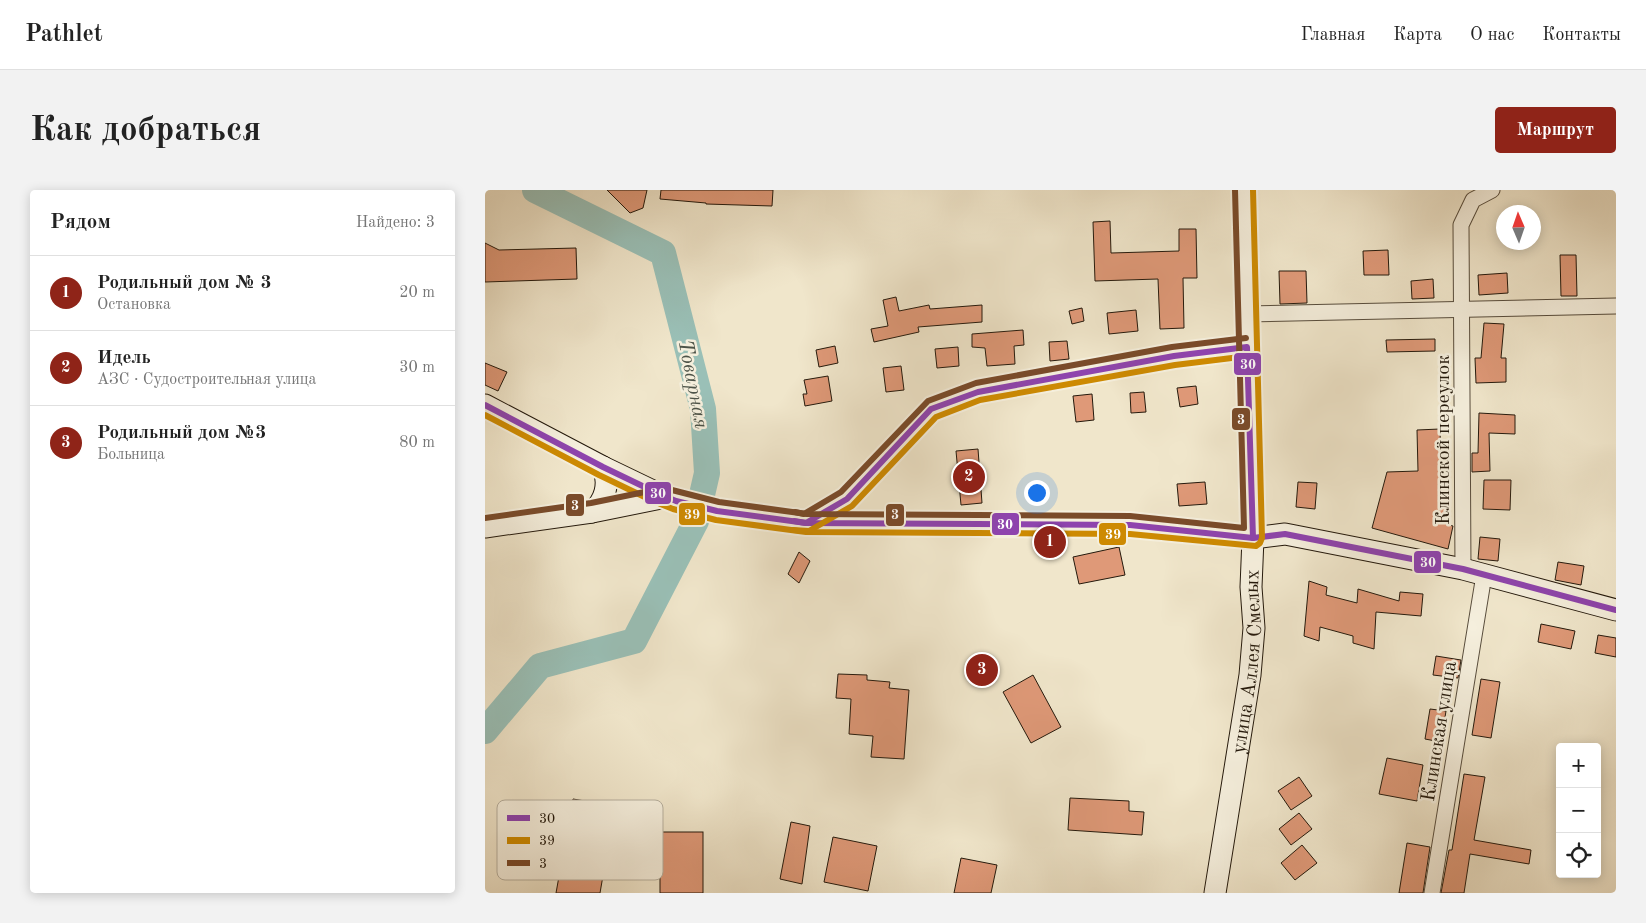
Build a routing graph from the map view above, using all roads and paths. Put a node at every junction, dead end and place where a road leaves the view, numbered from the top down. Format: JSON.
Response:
{"nodes":[{"id":1,"x":1244,"y":190,"type":"edge"},
{"id":2,"x":1492,"y":190,"type":"edge"},
{"id":3,"x":1616,"y":306,"type":"edge"},
{"id":4,"x":1462,"y":310,"type":"junction"},
{"id":5,"x":1246,"y":314,"type":"junction"},
{"id":6,"x":1247,"y":347,"type":"junction"},
{"id":7,"x":485,"y":405,"type":"edge"},
{"id":8,"x":603,"y":467,"type":"junction"},
{"id":9,"x":671,"y":499,"type":"junction"},
{"id":10,"x":847,"y":499,"type":"junction"},
{"id":11,"x":591,"y":512,"type":"junction"},
{"id":12,"x":806,"y":523,"type":"junction"},
{"id":13,"x":862,"y":523,"type":"junction"},
{"id":14,"x":485,"y":527,"type":"edge"},
{"id":15,"x":1253,"y":538,"type":"junction"},
{"id":16,"x":1463,"y":569,"type":"junction"},
{"id":17,"x":1484,"y":575,"type":"junction"},
{"id":18,"x":1616,"y":610,"type":"edge"},
{"id":19,"x":1215,"y":893,"type":"edge"},
{"id":20,"x":1432,"y":893,"type":"edge"}],
"edges":[{"from":1,"to":5,"type":"main road","name":"улица Аллея Смелых"},
{"from":2,"to":4,"type":"street","name":"Клинской переулок"},
{"from":3,"to":4,"type":"street"},
{"from":4,"to":5,"type":"street"},
{"from":4,"to":16,"type":"street","name":"Клинской переулок"},
{"from":5,"to":6,"type":"main road","name":"улица Аллея Смелых"},
{"from":6,"to":10,"type":"main road"},
{"from":6,"to":15,"type":"main road","name":"улица Аллея Смелых"},
{"from":7,"to":8,"type":"main road"},
{"from":8,"to":9,"type":"main road"},
{"from":8,"to":11,"type":"main road"},
{"from":9,"to":11,"type":"main road"},
{"from":9,"to":12,"type":"main road"},
{"from":10,"to":12,"type":"main road"},
{"from":10,"to":13,"type":"main road"},
{"from":11,"to":14,"type":"main road"},
{"from":12,"to":13,"type":"main road"},
{"from":13,"to":15,"type":"main road"},
{"from":15,"to":16,"type":"main road"},
{"from":15,"to":19,"type":"main road","name":"улица Аллея Смелых"},
{"from":16,"to":17,"type":"main road"},
{"from":17,"to":18,"type":"main road"},
{"from":17,"to":20,"type":"street","name":"Клинская улица"}]}
